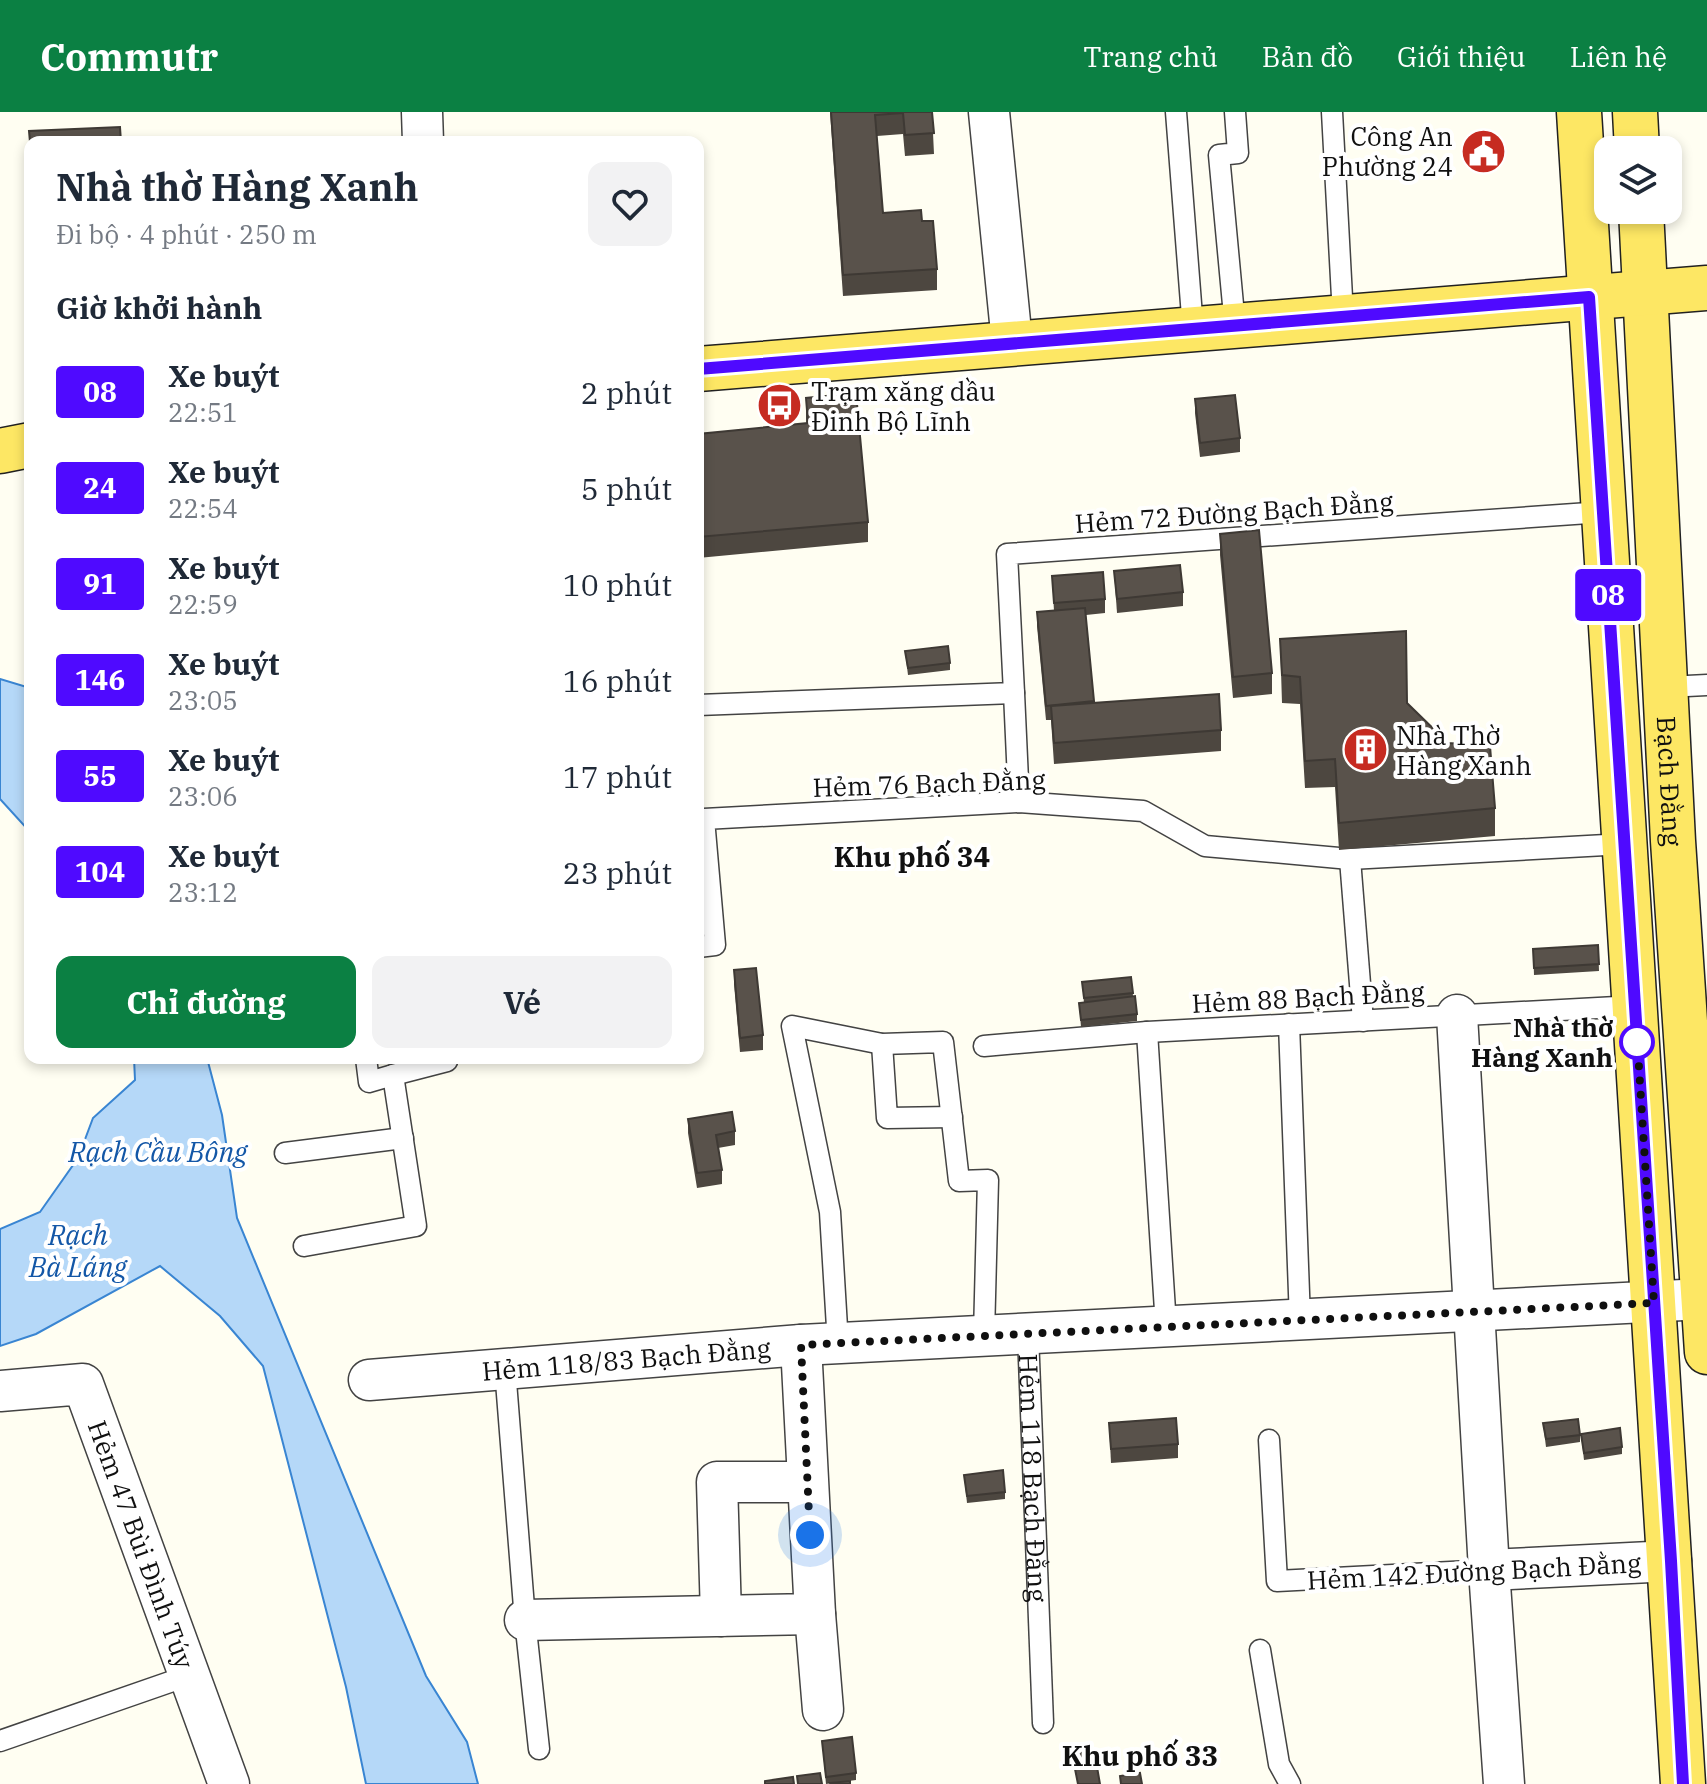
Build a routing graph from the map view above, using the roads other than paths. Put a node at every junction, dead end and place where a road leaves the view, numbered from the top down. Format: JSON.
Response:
{"nodes":[{"id":1,"x":422,"y":112,"type":"edge"},
{"id":2,"x":989,"y":112,"type":"edge"},
{"id":3,"x":1176,"y":112,"type":"edge"},
{"id":4,"x":1235,"y":112,"type":"edge"},
{"id":5,"x":1332,"y":112,"type":"edge"},
{"id":6,"x":1579,"y":112,"type":"edge"},
{"id":7,"x":1635,"y":112,"type":"edge"},
{"id":8,"x":423,"y":136,"type":"edge"},
{"id":9,"x":1636,"y":136,"type":"edge"},
{"id":10,"x":1642,"y":224,"type":"edge"},
{"id":11,"x":1707,"y":288,"type":"edge"},
{"id":12,"x":1646,"y":293,"type":"junction"},
{"id":13,"x":1589,"y":297,"type":"junction"},
{"id":14,"x":1343,"y":316,"type":"junction"},
{"id":15,"x":1214,"y":327,"type":"junction"},
{"id":16,"x":1012,"y":342,"type":"junction"},
{"id":17,"x":704,"y":368,"type":"edge"},
{"id":18,"x":24,"y":446,"type":"edge"},
{"id":19,"x":0,"y":451,"type":"edge"},
{"id":20,"x":1603,"y":512,"type":"junction"},
{"id":21,"x":1687,"y":686,"type":"edge"},
{"id":22,"x":1014,"y":693,"type":"junction"},
{"id":23,"x":704,"y":705,"type":"edge"},
{"id":24,"x":1019,"y":802,"type":"junction"},
{"id":25,"x":704,"y":819,"type":"edge"},
{"id":26,"x":1673,"y":841,"type":"junction"},
{"id":27,"x":1624,"y":844,"type":"junction"},
{"id":28,"x":704,"y":846,"type":"edge"},
{"id":29,"x":1350,"y":859,"type":"junction"},
{"id":30,"x":704,"y":946,"type":"edge"},
{"id":31,"x":1635,"y":1006,"type":"junction"},
{"id":32,"x":1457,"y":1015,"type":"junction"},
{"id":33,"x":1696,"y":1016,"type":"edge"},
{"id":34,"x":1363,"y":1021,"type":"junction"},
{"id":35,"x":1289,"y":1024,"type":"junction"},
{"id":36,"x":1147,"y":1032,"type":"junction"},
{"id":37,"x":882,"y":1044,"type":"junction"},
{"id":38,"x":984,"y":1046,"type":"dead end"},
{"id":39,"x":367,"y":1064,"type":"edge"},
{"id":40,"x":435,"y":1064,"type":"edge"},
{"id":41,"x":393,"y":1075,"type":"junction"},
{"id":42,"x":952,"y":1117,"type":"junction"},
{"id":43,"x":403,"y":1138,"type":"junction"},
{"id":44,"x":285,"y":1153,"type":"dead end"},
{"id":45,"x":1702,"y":1222,"type":"edge"},
{"id":46,"x":304,"y":1246,"type":"dead end"},
{"id":47,"x":1703,"y":1299,"type":"junction"},
{"id":48,"x":1654,"y":1303,"type":"junction"},
{"id":49,"x":1475,"y":1311,"type":"junction"},
{"id":50,"x":1300,"y":1320,"type":"junction"},
{"id":51,"x":1166,"y":1326,"type":"junction"},
{"id":52,"x":1028,"y":1334,"type":"junction"},
{"id":53,"x":984,"y":1335,"type":"junction"},
{"id":54,"x":819,"y":1344,"type":"junction"},
{"id":55,"x":1707,"y":1352,"type":"edge"},
{"id":56,"x":505,"y":1369,"type":"junction"},
{"id":57,"x":369,"y":1380,"type":"dead end"},
{"id":58,"x":0,"y":1391,"type":"edge"},
{"id":59,"x":1269,"y":1440,"type":"dead end"},
{"id":60,"x":807,"y":1482,"type":"junction"},
{"id":61,"x":1671,"y":1561,"type":"junction"},
{"id":62,"x":1489,"y":1570,"type":"junction"},
{"id":63,"x":815,"y":1614,"type":"junction"},
{"id":64,"x":721,"y":1616,"type":"junction"},
{"id":65,"x":525,"y":1620,"type":"junction"},
{"id":66,"x":1260,"y":1650,"type":"dead end"},
{"id":67,"x":190,"y":1675,"type":"junction"},
{"id":68,"x":823,"y":1710,"type":"dead end"},
{"id":69,"x":1043,"y":1723,"type":"dead end"},
{"id":70,"x":0,"y":1741,"type":"edge"},
{"id":71,"x":539,"y":1749,"type":"dead end"},
{"id":72,"x":229,"y":1784,"type":"edge"},
{"id":73,"x":1290,"y":1784,"type":"edge"},
{"id":74,"x":1504,"y":1784,"type":"edge"},
{"id":75,"x":1683,"y":1784,"type":"edge"}],
"edges":[{"from":1,"to":8,"type":"street"},
{"from":2,"to":16,"type":"street"},
{"from":3,"to":15,"type":"lane"},
{"from":4,"to":15,"type":"lane"},
{"from":5,"to":14,"type":"lane"},
{"from":6,"to":13,"type":"main road","name":"Bạch Đằng"},
{"from":7,"to":9,"type":"main road"},
{"from":10,"to":12,"type":"main road","name":"Bạch Đằng"},
{"from":11,"to":12,"type":"main road"},
{"from":12,"to":13,"type":"main road"},
{"from":12,"to":21,"type":"main road","name":"Bạch Đằng"},
{"from":13,"to":14,"type":"main road"},
{"from":13,"to":20,"type":"main road","name":"Bạch Đằng"},
{"from":14,"to":15,"type":"main road"},
{"from":15,"to":16,"type":"main road"},
{"from":16,"to":17,"type":"main road"},
{"from":18,"to":19,"type":"main road"},
{"from":20,"to":22,"type":"lane","name":"Hẻm 72 Đường Bạch Đằng"},
{"from":20,"to":27,"type":"main road","name":"Bạch Đằng"},
{"from":21,"to":26,"type":"main road","name":"Bạch Đằng"},
{"from":22,"to":23,"type":"lane"},
{"from":22,"to":24,"type":"lane","name":"Hẻm 72 Đường Bạch Đằng"},
{"from":24,"to":25,"type":"lane","name":"Hẻm 76 Bạch Đằng"},
{"from":24,"to":29,"type":"lane","name":"Hẻm 76 Bạch Đằng"},
{"from":26,"to":27,"type":"main road"},
{"from":26,"to":33,"type":"main road","name":"Bạch Đằng"},
{"from":27,"to":29,"type":"lane","name":"Hẻm 76 Bạch Đằng"},
{"from":27,"to":31,"type":"main road","name":"Bạch Đằng"},
{"from":28,"to":30,"type":"lane","name":"Hẻm 76 Bạch Đằng"},
{"from":29,"to":34,"type":"lane"},
{"from":31,"to":32,"type":"lane","name":"Hẻm 88 Bạch Đằng"},
{"from":31,"to":48,"type":"main road","name":"Bạch Đằng"},
{"from":32,"to":34,"type":"lane","name":"Hẻm 88 Bạch Đằng"},
{"from":32,"to":49,"type":"street"},
{"from":33,"to":45,"type":"main road","name":"Bạch Đằng"},
{"from":34,"to":35,"type":"lane","name":"Hẻm 88 Bạch Đằng"},
{"from":35,"to":36,"type":"lane","name":"Hẻm 88 Bạch Đằng"},
{"from":35,"to":50,"type":"lane"},
{"from":36,"to":38,"type":"lane","name":"Hẻm 88 Bạch Đằng"},
{"from":36,"to":51,"type":"lane"},
{"from":37,"to":42,"type":"lane"},
{"from":37,"to":42,"type":"lane"},
{"from":37,"to":54,"type":"lane"},
{"from":39,"to":41,"type":"lane"},
{"from":40,"to":41,"type":"lane"},
{"from":41,"to":43,"type":"lane"},
{"from":42,"to":53,"type":"lane"},
{"from":43,"to":44,"type":"lane"},
{"from":43,"to":46,"type":"lane"},
{"from":45,"to":47,"type":"main road","name":"Bạch Đằng"},
{"from":47,"to":48,"type":"street","name":"Hẻm 118 Bạch Đằng"},
{"from":47,"to":55,"type":"main road","name":"Bạch Đằng"},
{"from":48,"to":49,"type":"street","name":"Hẻm 118 Bạch Đằng"},
{"from":48,"to":61,"type":"main road","name":"Bạch Đằng"},
{"from":49,"to":50,"type":"street","name":"Hẻm 118 Bạch Đằng"},
{"from":49,"to":62,"type":"street"},
{"from":50,"to":51,"type":"street","name":"Hẻm 118 Bạch Đằng"},
{"from":51,"to":52,"type":"street","name":"Hẻm 118 Bạch Đằng"},
{"from":52,"to":53,"type":"street","name":"Hẻm 118/83 Bạch Đằng"},
{"from":52,"to":69,"type":"lane","name":"Hẻm 118 Bạch Đằng"},
{"from":53,"to":54,"type":"street","name":"Hẻm 118/83 Bạch Đằng"},
{"from":54,"to":56,"type":"street","name":"Hẻm 118/83 Bạch Đằng"},
{"from":54,"to":60,"type":"street"},
{"from":56,"to":57,"type":"street","name":"Hẻm 118/83 Bạch Đằng"},
{"from":56,"to":65,"type":"lane"},
{"from":58,"to":67,"type":"street","name":"Hẻm 47 Bùi Đình Túy"},
{"from":59,"to":62,"type":"lane","name":"Hẻm 142 Đường Bạch Đằng"},
{"from":60,"to":63,"type":"street"},
{"from":60,"to":64,"type":"street"},
{"from":61,"to":62,"type":"street","name":"Hẻm 142 Đường Bạch Đằng"},
{"from":61,"to":75,"type":"main road","name":"Bạch Đằng"},
{"from":62,"to":74,"type":"street"},
{"from":63,"to":64,"type":"street"},
{"from":63,"to":68,"type":"street"},
{"from":64,"to":65,"type":"street"},
{"from":65,"to":71,"type":"lane"},
{"from":66,"to":73,"type":"lane"},
{"from":67,"to":70,"type":"lane"},
{"from":67,"to":72,"type":"street","name":"Hẻm 47 Bùi Đình Túy"}]}
